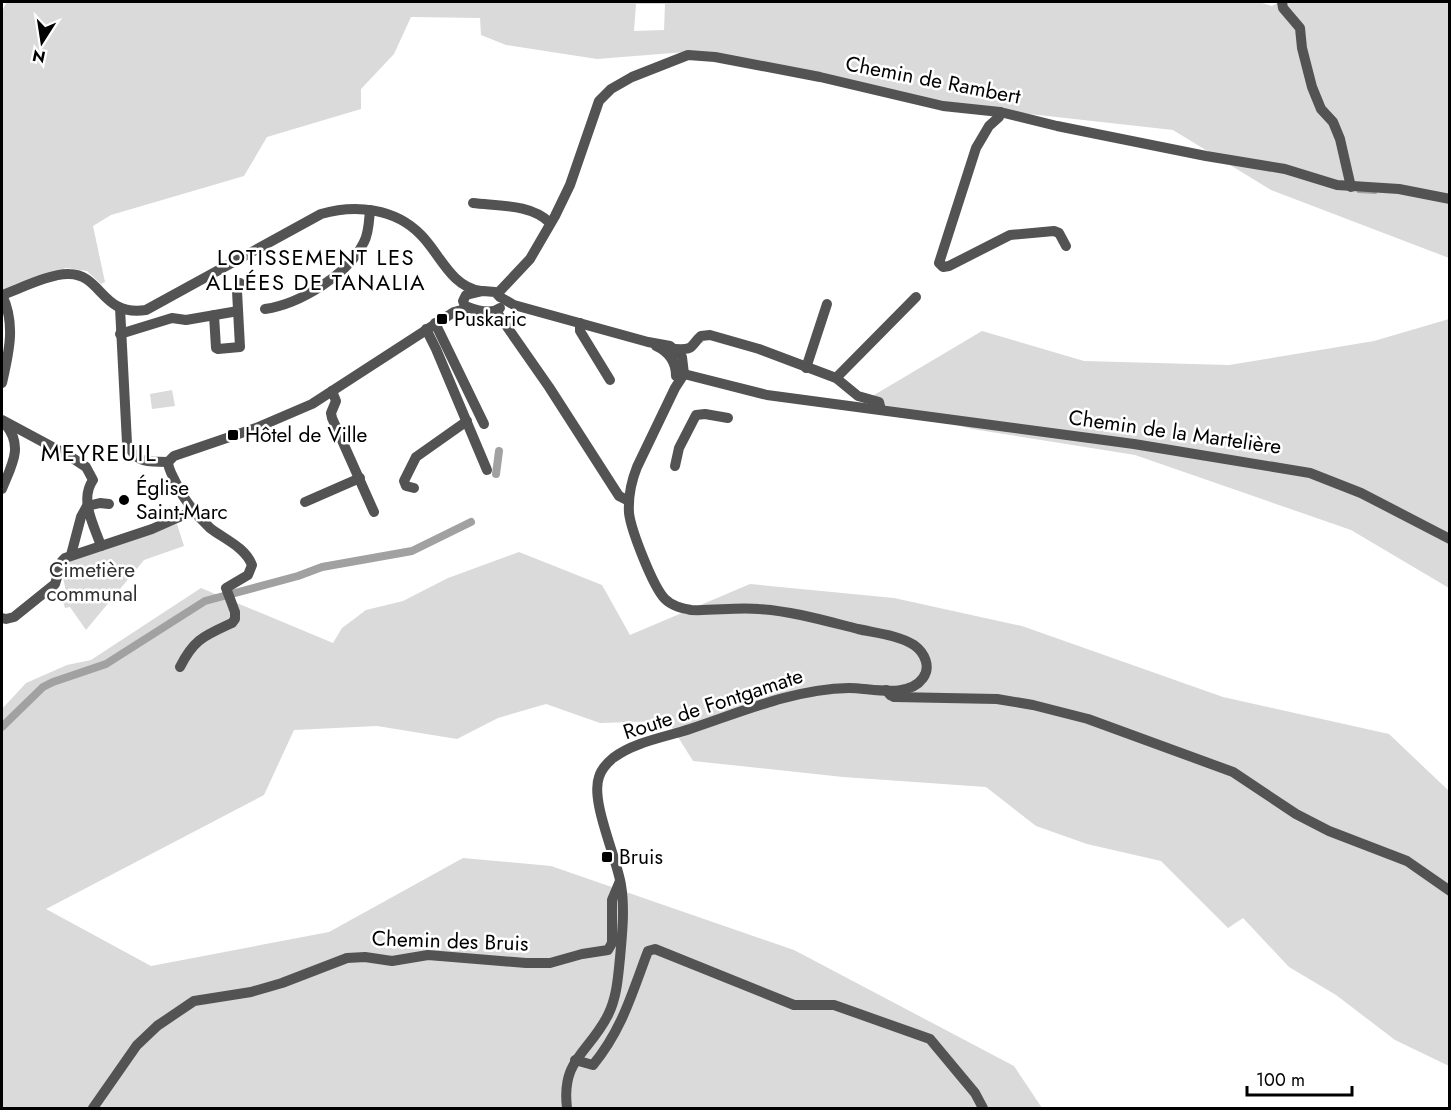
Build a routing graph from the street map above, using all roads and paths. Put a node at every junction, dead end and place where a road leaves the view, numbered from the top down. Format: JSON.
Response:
{"nodes":[{"id":1,"x":1282,"y":2,"type":"edge"},
{"id":2,"x":984,"y":110,"type":"junction"},
{"id":3,"x":1000,"y":112,"type":"junction"},
{"id":4,"x":989,"y":126,"type":"junction"},
{"id":5,"x":1351,"y":187,"type":"junction"},
{"id":6,"x":1449,"y":199,"type":"edge"},
{"id":7,"x":473,"y":203,"type":"dead end"},
{"id":8,"x":370,"y":210,"type":"junction"},
{"id":9,"x":550,"y":223,"type":"junction"},
{"id":10,"x":1066,"y":246,"type":"dead end"},
{"id":11,"x":240,"y":283,"type":"dead end"},
{"id":12,"x":462,"y":285,"type":"junction"},
{"id":13,"x":481,"y":291,"type":"junction"},
{"id":14,"x":2,"y":295,"type":"edge"},
{"id":15,"x":499,"y":295,"type":"junction"},
{"id":16,"x":916,"y":297,"type":"dead end"},
{"id":17,"x":466,"y":301,"type":"junction"},
{"id":18,"x":826,"y":304,"type":"dead end"},
{"id":19,"x":514,"y":305,"type":"junction"},
{"id":20,"x":124,"y":309,"type":"junction"},
{"id":21,"x":265,"y":309,"type":"dead end"},
{"id":22,"x":498,"y":310,"type":"junction"},
{"id":23,"x":238,"y":311,"type":"junction"},
{"id":24,"x":214,"y":315,"type":"junction"},
{"id":25,"x":580,"y":323,"type":"junction"},
{"id":26,"x":430,"y":326,"type":"junction"},
{"id":27,"x":124,"y":333,"type":"junction"},
{"id":28,"x":648,"y":342,"type":"junction"},
{"id":29,"x":675,"y":349,"type":"junction"},
{"id":30,"x":806,"y":368,"type":"junction"},
{"id":31,"x":680,"y":372,"type":"junction"},
{"id":32,"x":836,"y":378,"type":"junction"},
{"id":33,"x":610,"y":380,"type":"dead end"},
{"id":34,"x":2,"y":383,"type":"edge"},
{"id":35,"x":332,"y":392,"type":"junction"},
{"id":36,"x":881,"y":409,"type":"junction"},
{"id":37,"x":728,"y":418,"type":"dead end"},
{"id":38,"x":2,"y":420,"type":"edge"},
{"id":39,"x":467,"y":421,"type":"junction"},
{"id":40,"x":484,"y":423,"type":"dead end"},
{"id":41,"x":168,"y":462,"type":"junction"},
{"id":42,"x":675,"y":466,"type":"dead end"},
{"id":43,"x":487,"y":470,"type":"dead end"},
{"id":44,"x":360,"y":478,"type":"junction"},
{"id":45,"x":414,"y":488,"type":"dead end"},
{"id":46,"x":2,"y":489,"type":"edge"},
{"id":47,"x":305,"y":501,"type":"dead end"},
{"id":48,"x":629,"y":501,"type":"junction"},
{"id":49,"x":110,"y":504,"type":"dead end"},
{"id":50,"x":87,"y":506,"type":"junction"},
{"id":51,"x":194,"y":511,"type":"junction"},
{"id":52,"x":374,"y":512,"type":"dead end"},
{"id":53,"x":1449,"y":539,"type":"edge"},
{"id":54,"x":105,"y":545,"type":"junction"},
{"id":55,"x":71,"y":555,"type":"junction"},
{"id":56,"x":6,"y":618,"type":"edge"},
{"id":57,"x":180,"y":667,"type":"dead end"},
{"id":58,"x":921,"y":681,"type":"junction"},
{"id":59,"x":886,"y":690,"type":"junction"},
{"id":60,"x":930,"y":698,"type":"junction"},
{"id":61,"x":620,"y":881,"type":"junction"},
{"id":62,"x":1449,"y":891,"type":"edge"},
{"id":63,"x":575,"y":1060,"type":"junction"},
{"id":64,"x":93,"y":1108,"type":"edge"},
{"id":65,"x":567,"y":1108,"type":"edge"},
{"id":66,"x":983,"y":1108,"type":"edge"}],
"edges":[{"from":1,"to":5,"type":"street"},
{"from":2,"to":3,"type":"street","name":"Chemin de Rambert"},
{"from":2,"to":4,"type":"street"},
{"from":2,"to":9,"type":"street","name":"Chemin de Rambert"},
{"from":3,"to":4,"type":"street"},
{"from":3,"to":5,"type":"street","name":"Chemin de Rambert"},
{"from":4,"to":10,"type":"street"},
{"from":5,"to":6,"type":"street","name":"Chemin de Rambert"},
{"from":7,"to":9,"type":"street"},
{"from":8,"to":12,"type":"street"},
{"from":8,"to":20,"type":"street"},
{"from":8,"to":21,"type":"street"},
{"from":9,"to":15,"type":"street","name":"Chemin de Rambert"},
{"from":11,"to":23,"type":"street"},
{"from":12,"to":13,"type":"street"},
{"from":12,"to":17,"type":"street"},
{"from":13,"to":15,"type":"street"},
{"from":13,"to":17,"type":"street"},
{"from":14,"to":20,"type":"street"},
{"from":14,"to":34,"type":"street"},
{"from":15,"to":19,"type":"street"},
{"from":15,"to":22,"type":"street"},
{"from":16,"to":32,"type":"street"},
{"from":17,"to":22,"type":"street"},
{"from":17,"to":26,"type":"street"},
{"from":18,"to":30,"type":"street"},
{"from":19,"to":22,"type":"street"},
{"from":19,"to":25,"type":"street"},
{"from":20,"to":27,"type":"street"},
{"from":22,"to":48,"type":"street"},
{"from":23,"to":24,"type":"street"},
{"from":23,"to":24,"type":"street"},
{"from":24,"to":27,"type":"street"},
{"from":25,"to":28,"type":"street"},
{"from":25,"to":33,"type":"street"},
{"from":26,"to":35,"type":"street"},
{"from":26,"to":39,"type":"street"},
{"from":26,"to":40,"type":"street"},
{"from":27,"to":41,"type":"street"},
{"from":28,"to":29,"type":"street"},
{"from":28,"to":31,"type":"street"},
{"from":29,"to":30,"type":"street"},
{"from":29,"to":31,"type":"street"},
{"from":30,"to":32,"type":"street"},
{"from":31,"to":36,"type":"street","name":"Chemin de la Martelière"},
{"from":31,"to":48,"type":"street"},
{"from":32,"to":36,"type":"street"},
{"from":35,"to":41,"type":"street"},
{"from":35,"to":44,"type":"street"},
{"from":36,"to":53,"type":"street","name":"Chemin de la Martelière"},
{"from":37,"to":42,"type":"street"},
{"from":38,"to":46,"type":"street"},
{"from":38,"to":50,"type":"street"},
{"from":39,"to":43,"type":"street"},
{"from":39,"to":45,"type":"street"},
{"from":41,"to":51,"type":"street"},
{"from":44,"to":47,"type":"street"},
{"from":44,"to":52,"type":"street"},
{"from":48,"to":58,"type":"street"},
{"from":49,"to":50,"type":"street"},
{"from":50,"to":54,"type":"street"},
{"from":50,"to":55,"type":"street"},
{"from":51,"to":54,"type":"street"},
{"from":51,"to":57,"type":"street"},
{"from":54,"to":55,"type":"street"},
{"from":55,"to":56,"type":"street"},
{"from":58,"to":59,"type":"street","name":"Route de Fontgamate"},
{"from":58,"to":60,"type":"street"},
{"from":59,"to":60,"type":"street"},
{"from":59,"to":61,"type":"street","name":"Route de Fontgamate"},
{"from":60,"to":62,"type":"street"},
{"from":61,"to":63,"type":"street","name":"Route de Fontgamate"},
{"from":61,"to":64,"type":"street","name":"Chemin des Bruis"},
{"from":63,"to":65,"type":"street","name":"Route de Fontgamate"},
{"from":63,"to":66,"type":"street"}]}
